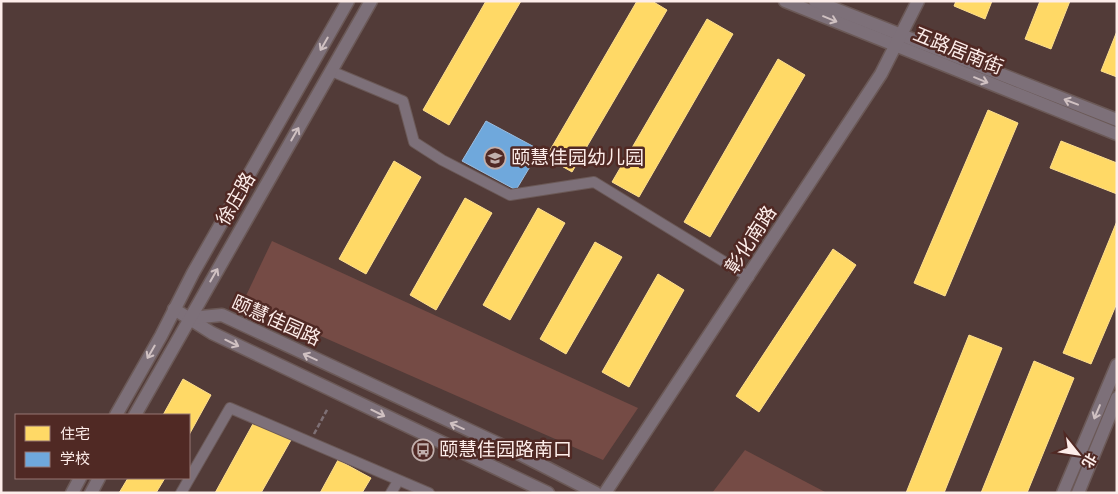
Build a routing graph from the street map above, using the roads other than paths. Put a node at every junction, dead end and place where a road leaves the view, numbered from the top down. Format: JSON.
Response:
{"nodes":[{"id":1,"x":348,"y":1,"type":"edge"},
{"id":2,"x":371,"y":1,"type":"edge"},
{"id":3,"x":785,"y":1,"type":"edge"},
{"id":4,"x":815,"y":1,"type":"edge"},
{"id":5,"x":918,"y":1,"type":"edge"},
{"id":6,"x":897,"y":46,"type":"junction"},
{"id":7,"x":331,"y":71,"type":"junction"},
{"id":8,"x":1117,"y":120,"type":"edge"},
{"id":9,"x":1117,"y":134,"type":"edge"},
{"id":10,"x":748,"y":277,"type":"junction"},
{"id":11,"x":174,"y":310,"type":"junction"},
{"id":12,"x":190,"y":318,"type":"junction"},
{"id":13,"x":1116,"y":366,"type":"edge"},
{"id":14,"x":1117,"y":398,"type":"edge"},
{"id":15,"x":117,"y":414,"type":"edge"},
{"id":16,"x":136,"y":414,"type":"edge"},
{"id":17,"x":190,"y":477,"type":"edge"},
{"id":18,"x":79,"y":479,"type":"edge"},
{"id":19,"x":98,"y":479,"type":"edge"},
{"id":20,"x":189,"y":479,"type":"edge"},
{"id":21,"x":398,"y":481,"type":"junction"},
{"id":22,"x":72,"y":493,"type":"edge"},
{"id":23,"x":91,"y":493,"type":"edge"},
{"id":24,"x":181,"y":493,"type":"edge"},
{"id":25,"x":392,"y":493,"type":"edge"},
{"id":26,"x":429,"y":493,"type":"edge"},
{"id":27,"x":548,"y":493,"type":"edge"},
{"id":28,"x":596,"y":493,"type":"edge"},
{"id":29,"x":605,"y":493,"type":"edge"},
{"id":30,"x":1063,"y":493,"type":"edge"},
{"id":31,"x":1078,"y":493,"type":"edge"}],
"edges":[{"from":1,"to":11,"type":"street","name":"徐庄路","one_way":true},
{"from":2,"to":7,"type":"street","name":"徐庄路"},
{"from":3,"to":6,"type":"street","name":"五路居南街","one_way":true},
{"from":8,"to":4,"type":"street","name":"五路居南街","one_way":true},
{"from":5,"to":6,"type":"street","name":"彰化南路"},
{"from":6,"to":9,"type":"street","name":"五路居南街","one_way":true},
{"from":6,"to":10,"type":"street","name":"彰化南路"},
{"from":7,"to":10,"type":"street"},
{"from":12,"to":7,"type":"street","name":"徐庄路","one_way":true},
{"from":10,"to":29,"type":"street","name":"彰化南路"},
{"from":11,"to":12,"type":"street"},
{"from":11,"to":15,"type":"street","name":"徐庄路","one_way":true},
{"from":12,"to":16,"type":"street","name":"徐庄路"},
{"from":12,"to":27,"type":"street","name":"颐慧佳园路","one_way":true},
{"from":28,"to":12,"type":"street","name":"颐慧佳园路","one_way":true},
{"from":13,"to":30,"type":"street","one_way":true},
{"from":14,"to":31,"type":"street"},
{"from":17,"to":21,"type":"street"},
{"from":18,"to":22,"type":"street"},
{"from":19,"to":23,"type":"street"},
{"from":20,"to":24,"type":"street"},
{"from":21,"to":25,"type":"street"},
{"from":21,"to":26,"type":"street"}]}
